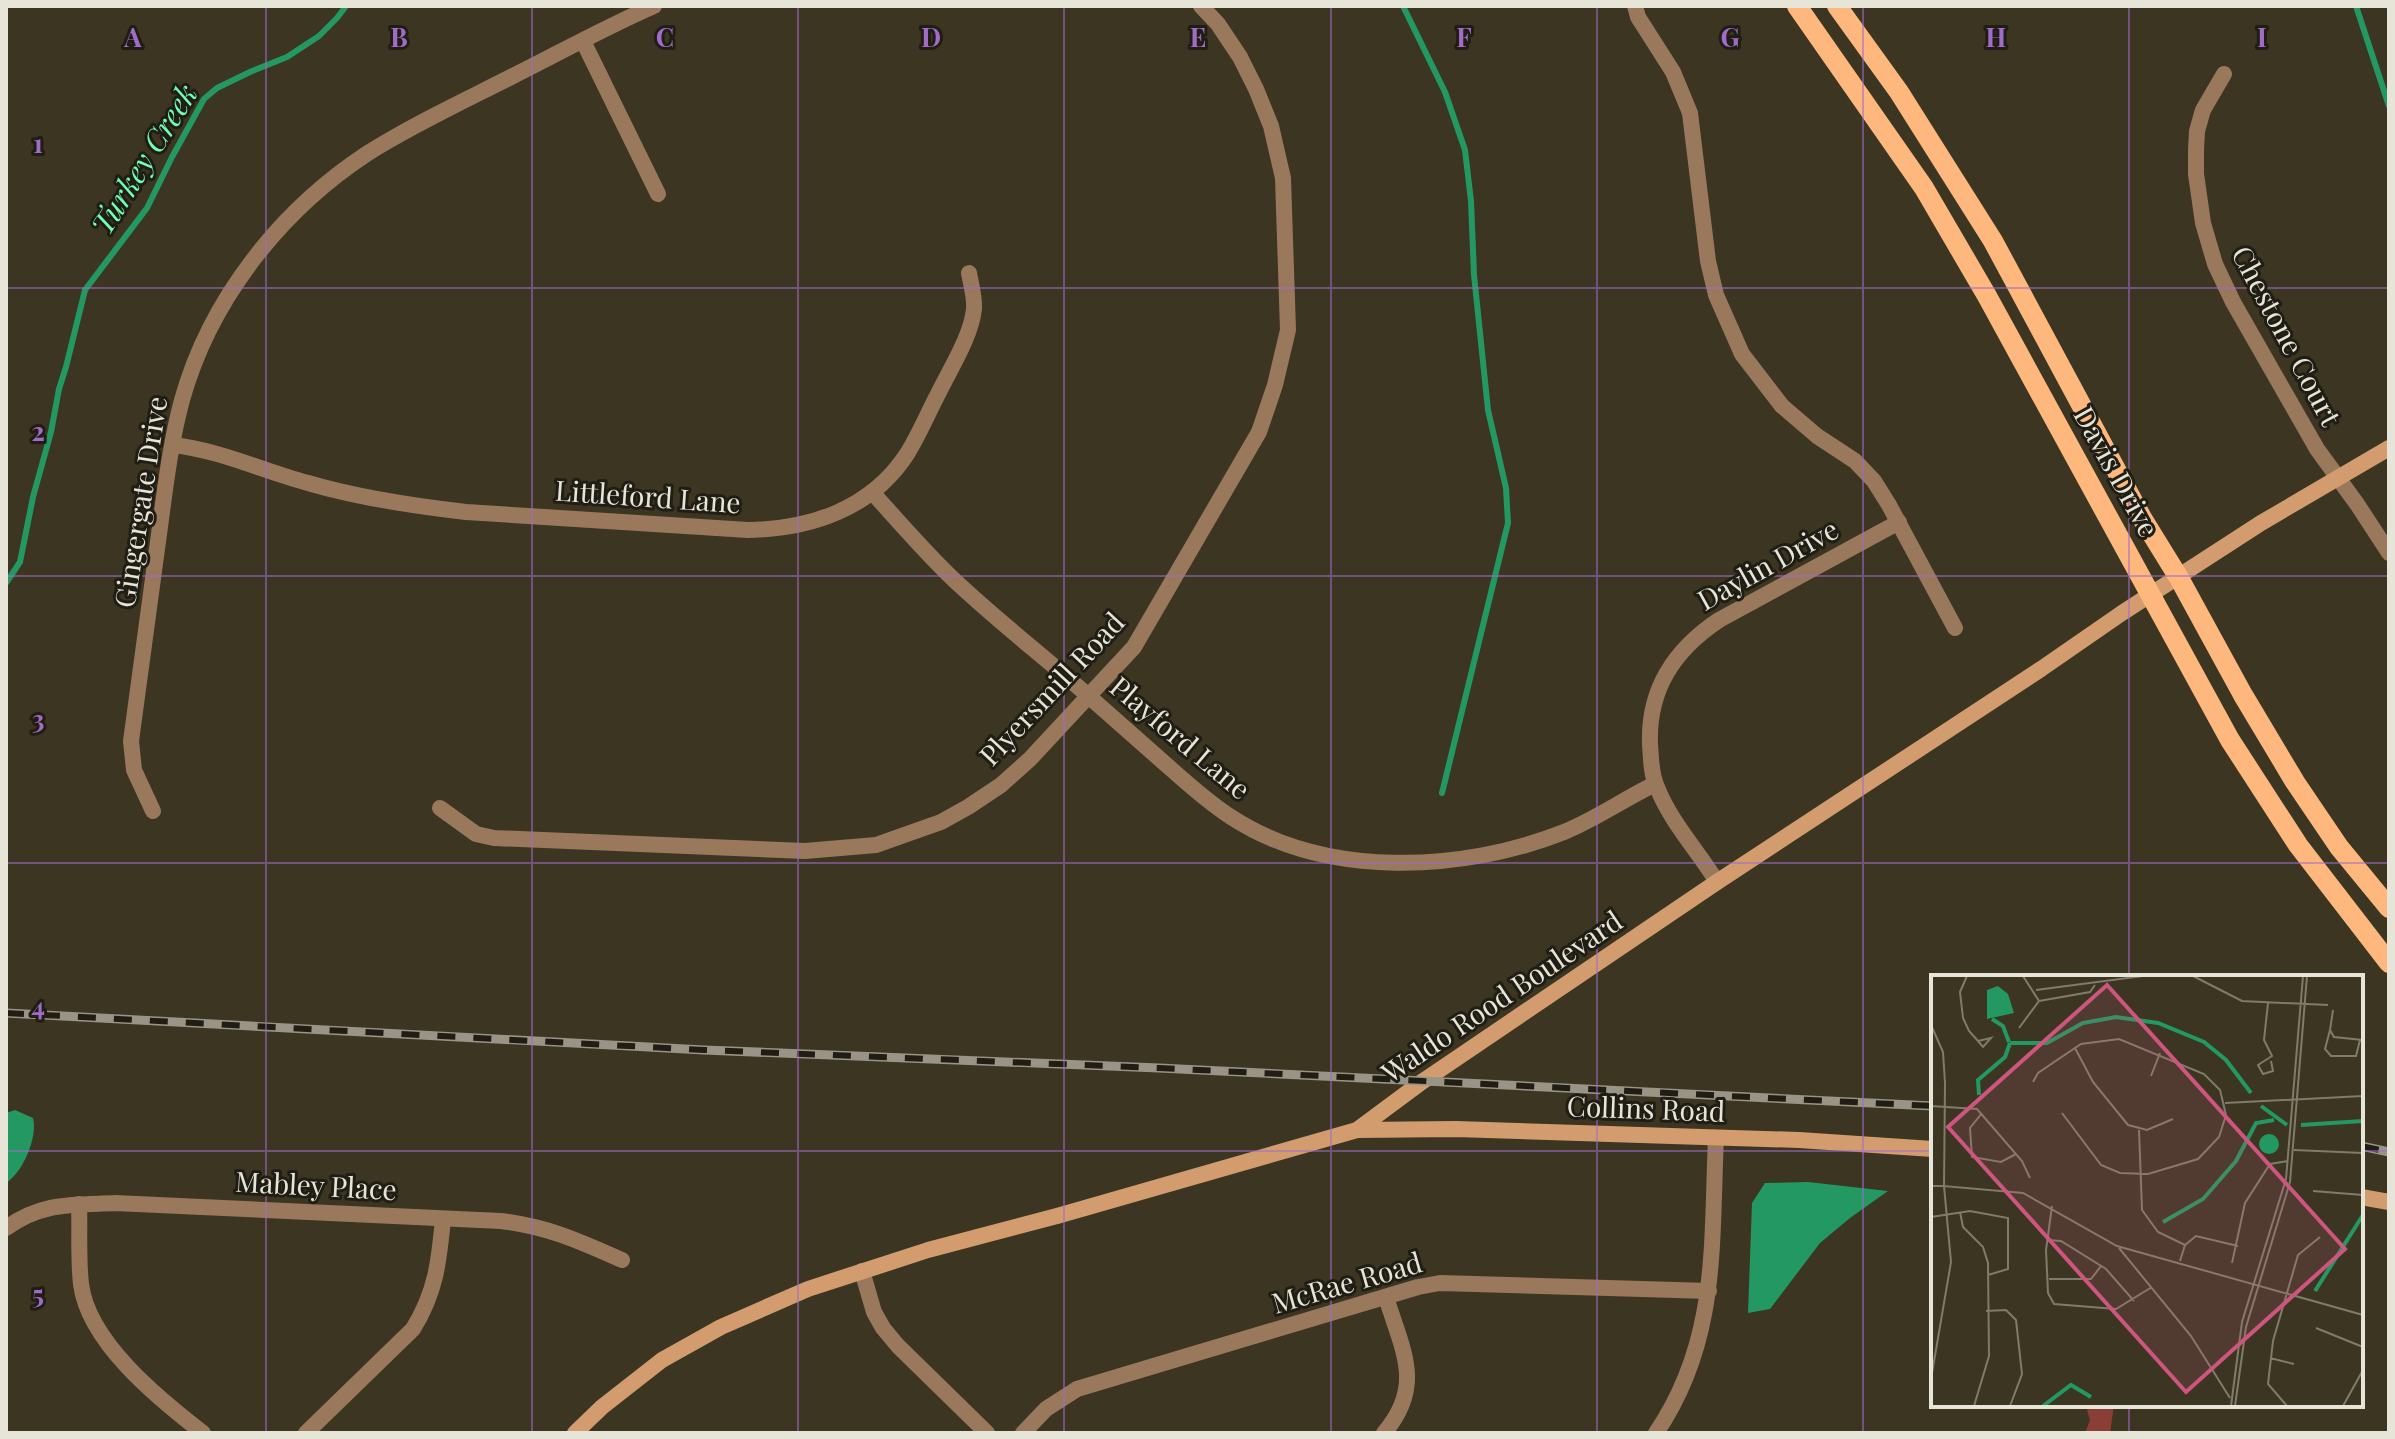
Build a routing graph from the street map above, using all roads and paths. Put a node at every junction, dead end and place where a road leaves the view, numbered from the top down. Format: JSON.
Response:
{"nodes":[{"id":1,"x":654,"y":6,"type":"edge"},
{"id":2,"x":1201,"y":6,"type":"edge"},
{"id":3,"x":1635,"y":6,"type":"edge"},
{"id":4,"x":1797,"y":6,"type":"edge"},
{"id":5,"x":1837,"y":6,"type":"edge"},
{"id":6,"x":583,"y":41,"type":"junction"},
{"id":7,"x":2224,"y":74,"type":"dead end"},
{"id":8,"x":658,"y":194,"type":"dead end"},
{"id":9,"x":969,"y":273,"type":"dead end"},
{"id":10,"x":173,"y":445,"type":"junction"},
{"id":11,"x":2389,"y":448,"type":"edge"},
{"id":12,"x":2338,"y":479,"type":"junction"},
{"id":13,"x":872,"y":492,"type":"junction"},
{"id":14,"x":1899,"y":522,"type":"junction"},
{"id":15,"x":2389,"y":553,"type":"edge"},
{"id":16,"x":2179,"y":578,"type":"junction"},
{"id":17,"x":2151,"y":594,"type":"junction"},
{"id":18,"x":1955,"y":628,"type":"dead end"},
{"id":19,"x":1088,"y":696,"type":"junction"},
{"id":20,"x":1655,"y":784,"type":"junction"},
{"id":21,"x":440,"y":808,"type":"dead end"},
{"id":22,"x":153,"y":811,"type":"dead end"},
{"id":23,"x":1717,"y":882,"type":"junction"},
{"id":24,"x":2389,"y":908,"type":"edge"},
{"id":25,"x":2389,"y":963,"type":"edge"},
{"id":26,"x":1357,"y":1130,"type":"junction"},
{"id":27,"x":1716,"y":1138,"type":"junction"},
{"id":28,"x":1931,"y":1149,"type":"edge"},
{"id":29,"x":2363,"y":1197,"type":"edge"},
{"id":30,"x":2389,"y":1202,"type":"edge"},
{"id":31,"x":79,"y":1204,"type":"junction"},
{"id":32,"x":443,"y":1219,"type":"junction"},
{"id":33,"x":6,"y":1228,"type":"edge"},
{"id":34,"x":622,"y":1260,"type":"dead end"},
{"id":35,"x":862,"y":1271,"type":"junction"},
{"id":36,"x":1709,"y":1291,"type":"junction"},
{"id":37,"x":1386,"y":1297,"type":"junction"},
{"id":38,"x":203,"y":1433,"type":"edge"},
{"id":39,"x":306,"y":1433,"type":"edge"},
{"id":40,"x":575,"y":1433,"type":"edge"},
{"id":41,"x":987,"y":1433,"type":"edge"},
{"id":42,"x":1023,"y":1433,"type":"edge"},
{"id":43,"x":1384,"y":1433,"type":"edge"},
{"id":44,"x":1656,"y":1433,"type":"edge"}],
"edges":[{"from":1,"to":6,"type":"street","name":"Gingergate Drive"},
{"from":2,"to":19,"type":"street","name":"Plyersmill Road"},
{"from":3,"to":14,"type":"street"},
{"from":4,"to":17,"type":"main road","name":"Davis Drive"},
{"from":5,"to":16,"type":"main road","name":"Davis Drive"},
{"from":6,"to":8,"type":"street"},
{"from":6,"to":10,"type":"street","name":"Gingergate Drive"},
{"from":7,"to":12,"type":"street","name":"Chestone Court"},
{"from":9,"to":13,"type":"street","name":"Littleford Lane"},
{"from":10,"to":13,"type":"street","name":"Littleford Lane"},
{"from":10,"to":22,"type":"street","name":"Gingergate Drive"},
{"from":11,"to":12,"type":"street","name":"Waldo Rood Boulevard"},
{"from":12,"to":15,"type":"street","name":"Chestone Court"},
{"from":12,"to":16,"type":"street","name":"Waldo Rood Boulevard"},
{"from":13,"to":19,"type":"street","name":"Playford Lane"},
{"from":14,"to":18,"type":"street"},
{"from":14,"to":20,"type":"street","name":"Daylin Drive"},
{"from":16,"to":17,"type":"street","name":"Waldo Rood Boulevard"},
{"from":16,"to":24,"type":"main road","name":"Davis Drive"},
{"from":17,"to":23,"type":"street","name":"Waldo Rood Boulevard"},
{"from":17,"to":25,"type":"main road","name":"Davis Drive"},
{"from":19,"to":20,"type":"street","name":"Playford Lane"},
{"from":19,"to":21,"type":"street","name":"Plyersmill Road"},
{"from":20,"to":23,"type":"street","name":"Daylin Drive"},
{"from":23,"to":26,"type":"street","name":"Waldo Rood Boulevard"},
{"from":26,"to":27,"type":"street","name":"Collins Road"},
{"from":26,"to":35,"type":"street","name":"Waldo Rood Boulevard"},
{"from":27,"to":28,"type":"street","name":"Collins Road"},
{"from":27,"to":36,"type":"street"},
{"from":29,"to":30,"type":"street"},
{"from":31,"to":32,"type":"street","name":"Mabley Place"},
{"from":31,"to":33,"type":"street","name":"Mabley Place"},
{"from":31,"to":38,"type":"street"},
{"from":32,"to":34,"type":"street","name":"Mabley Place"},
{"from":32,"to":39,"type":"street"},
{"from":35,"to":40,"type":"street","name":"Waldo Rood Boulevard"},
{"from":35,"to":41,"type":"street"},
{"from":36,"to":37,"type":"street","name":"McRae Road"},
{"from":36,"to":44,"type":"street"},
{"from":37,"to":42,"type":"street","name":"McRae Road"},
{"from":37,"to":43,"type":"street"}]}
